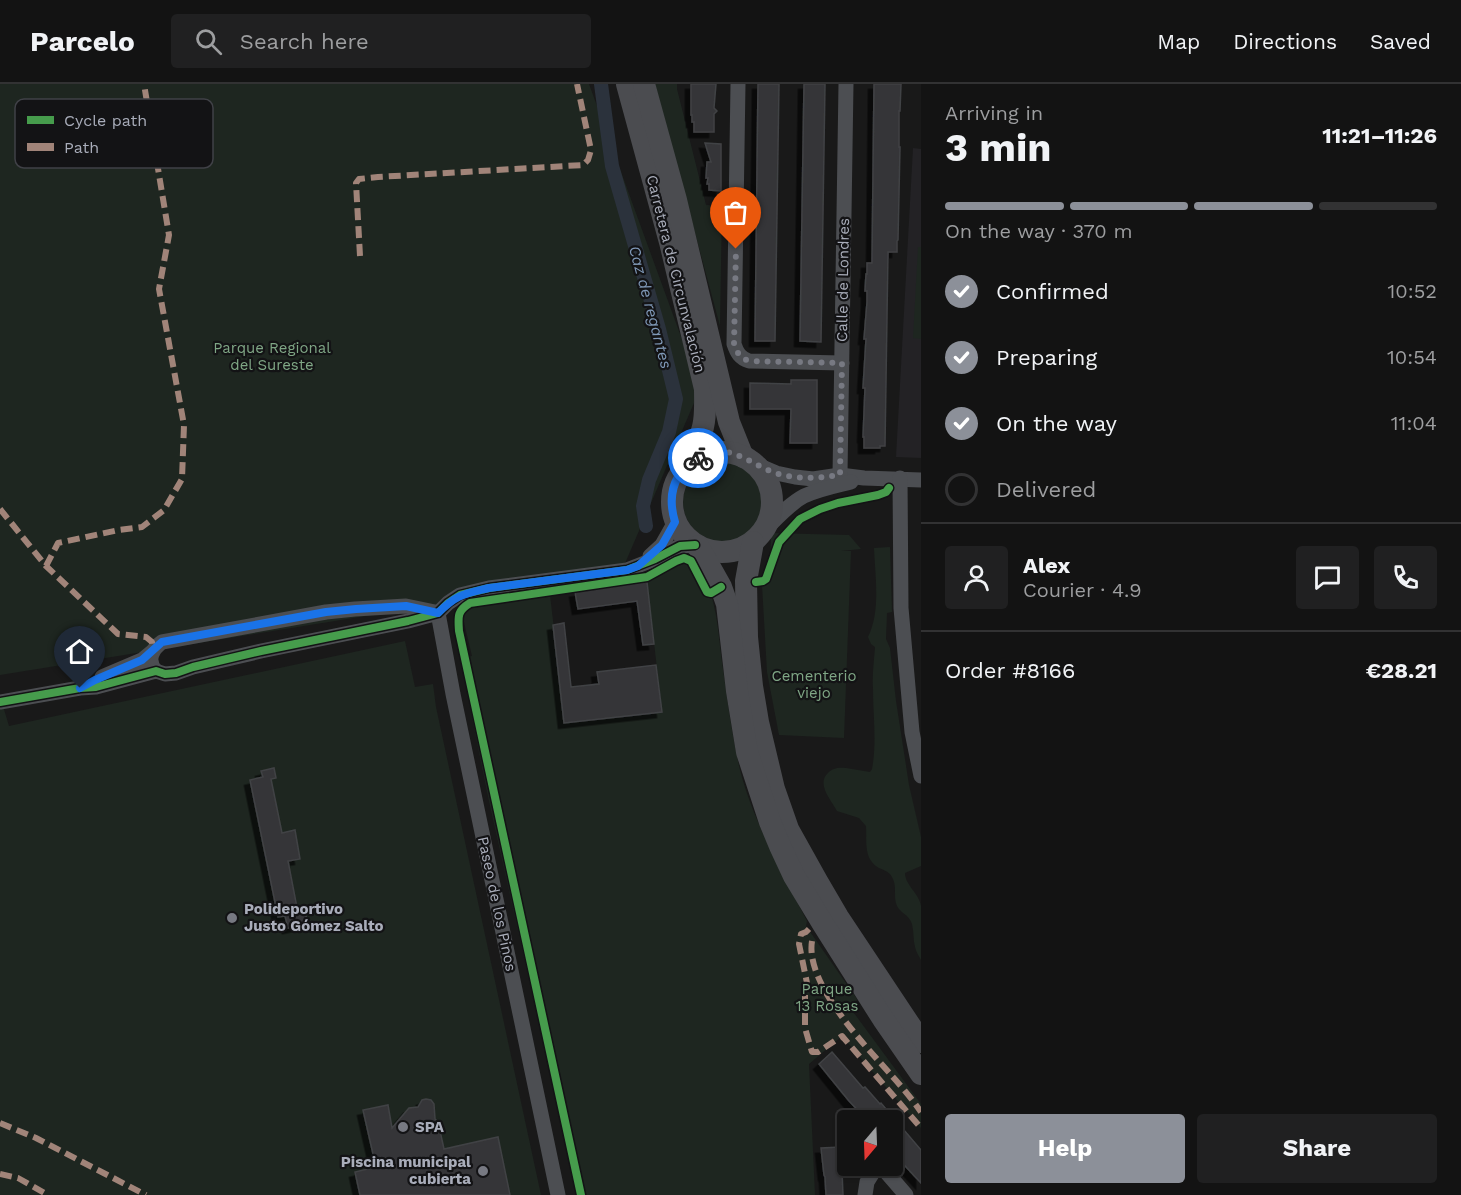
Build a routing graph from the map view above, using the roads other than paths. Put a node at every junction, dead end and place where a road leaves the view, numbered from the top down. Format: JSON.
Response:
{"nodes":[{"id":1,"x":627,"y":84,"type":"edge"},
{"id":2,"x":644,"y":84,"type":"edge"},
{"id":3,"x":738,"y":84,"type":"edge"},
{"id":4,"x":846,"y":84,"type":"edge"},
{"id":5,"x":842,"y":363,"type":"junction"},
{"id":6,"x":749,"y":460,"type":"junction"},
{"id":7,"x":689,"y":464,"type":"junction"},
{"id":8,"x":840,"y":475,"type":"junction"},
{"id":9,"x":864,"y":478,"type":"junction"},
{"id":10,"x":900,"y":478,"type":"junction"},
{"id":11,"x":921,"y":480,"type":"edge"},
{"id":12,"x":675,"y":522,"type":"junction"},
{"id":13,"x":759,"y":536,"type":"junction"},
{"id":14,"x":696,"y":546,"type":"junction"},
{"id":15,"x":638,"y":566,"type":"junction"},
{"id":16,"x":438,"y":613,"type":"junction"},
{"id":17,"x":153,"y":651,"type":"junction"},
{"id":18,"x":156,"y":671,"type":"junction"},
{"id":19,"x":80,"y":688,"type":"junction"},
{"id":20,"x":0,"y":702,"type":"edge"},
{"id":21,"x":921,"y":776,"type":"edge"},
{"id":22,"x":921,"y":1042,"type":"edge"},
{"id":23,"x":921,"y":1074,"type":"edge"},
{"id":24,"x":872,"y":1176,"type":"edge"},
{"id":25,"x":888,"y":1176,"type":"edge"},
{"id":26,"x":558,"y":1195,"type":"edge"},
{"id":27,"x":865,"y":1195,"type":"edge"},
{"id":28,"x":906,"y":1195,"type":"edge"}],
"edges":[{"from":1,"to":7,"type":"main road","name":"Carretera de Circunvalación"},
{"from":2,"to":6,"type":"main road","name":"Carretera de Circunvalación"},
{"from":3,"to":5,"type":"street"},
{"from":4,"to":5,"type":"street","name":"Calle de Londres"},
{"from":5,"to":8,"type":"street","name":"Calle de Londres"},
{"from":6,"to":7,"type":"main road"},
{"from":6,"to":8,"type":"street"},
{"from":6,"to":13,"type":"main road"},
{"from":7,"to":12,"type":"main road"},
{"from":8,"to":9,"type":"street"},
{"from":9,"to":10,"type":"street"},
{"from":9,"to":13,"type":"street"},
{"from":10,"to":11,"type":"street"},
{"from":10,"to":21,"type":"street"},
{"from":12,"to":14,"type":"main road"},
{"from":12,"to":15,"type":"street"},
{"from":13,"to":14,"type":"main road"},
{"from":13,"to":22,"type":"main road"},
{"from":14,"to":15,"type":"street"},
{"from":14,"to":23,"type":"main road"},
{"from":15,"to":16,"type":"street"},
{"from":16,"to":17,"type":"street"},
{"from":16,"to":18,"type":"street"},
{"from":16,"to":26,"type":"street","name":"Paseo de los Pinos"},
{"from":17,"to":18,"type":"street"},
{"from":17,"to":19,"type":"street"},
{"from":18,"to":19,"type":"street"},
{"from":19,"to":20,"type":"street"},
{"from":24,"to":27,"type":"street"},
{"from":25,"to":28,"type":"street"}]}
